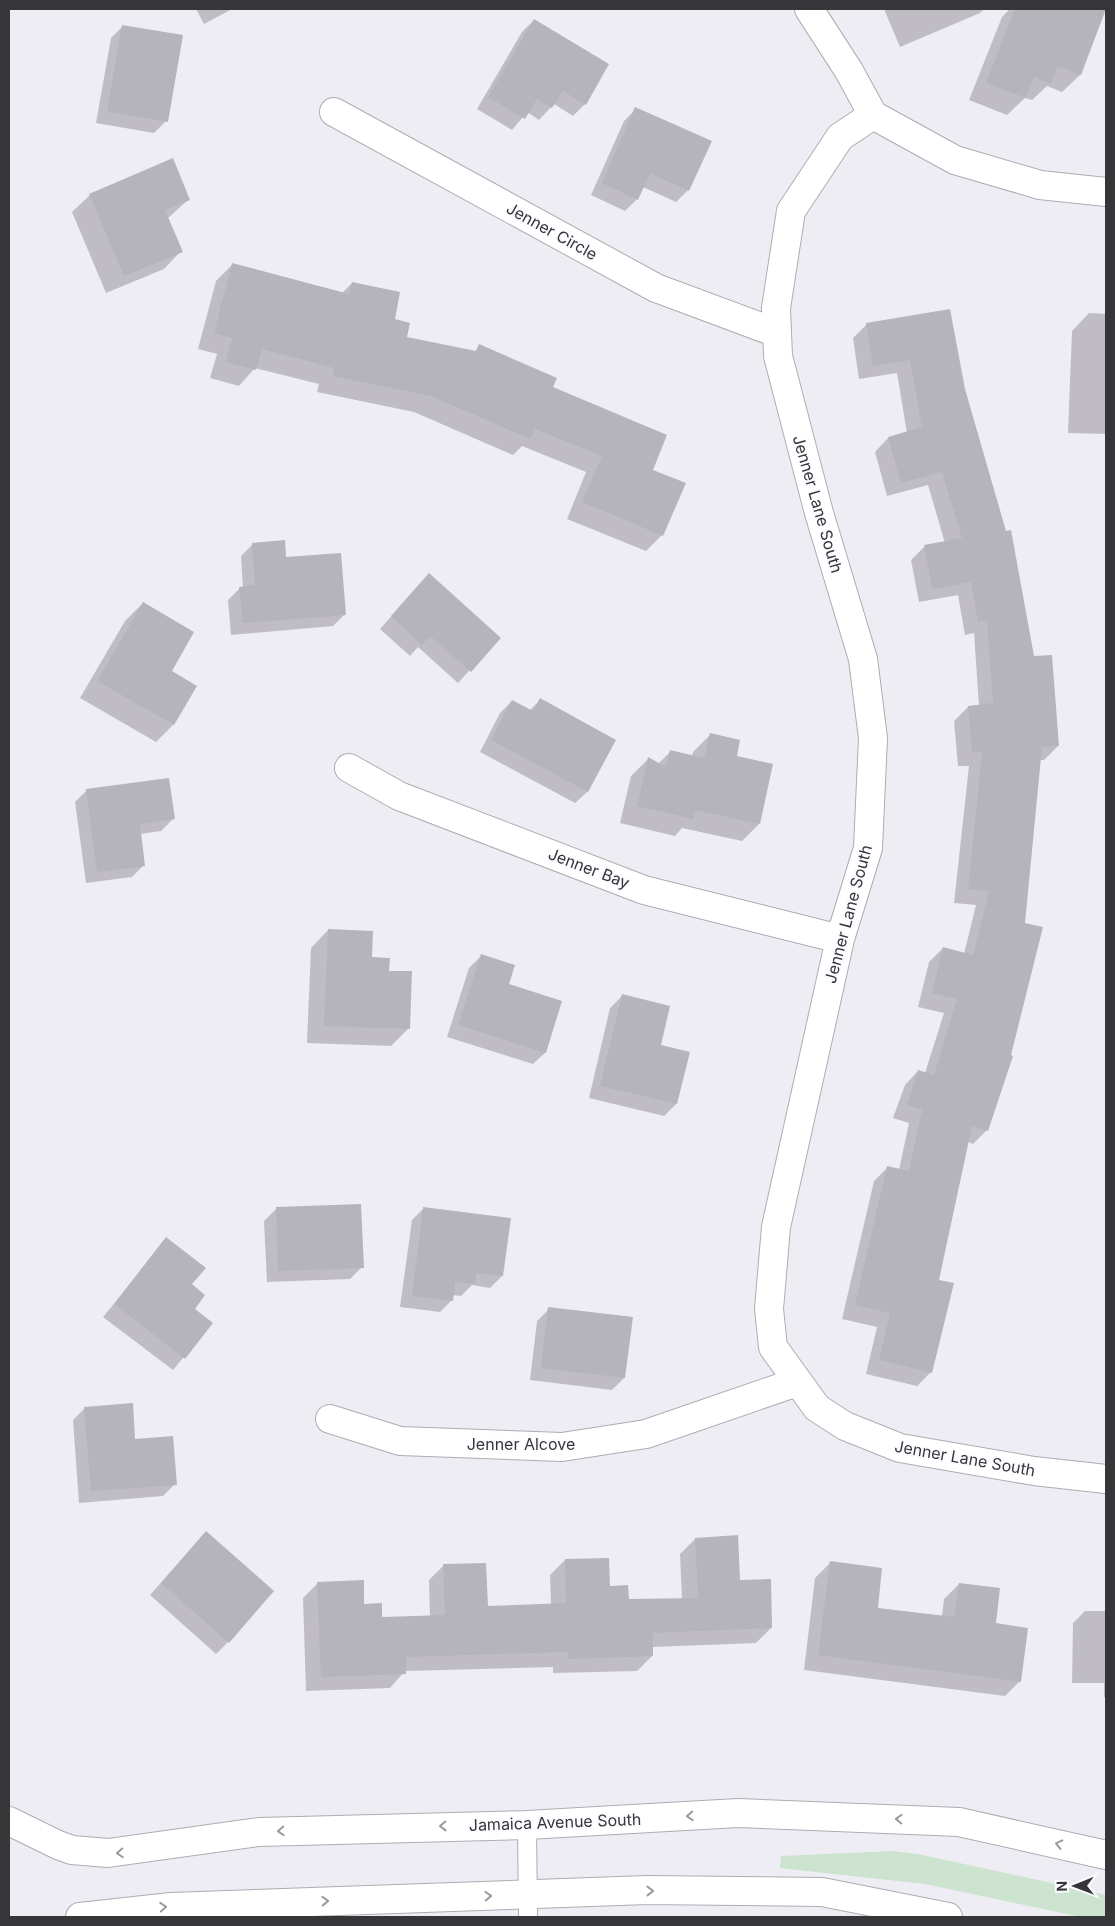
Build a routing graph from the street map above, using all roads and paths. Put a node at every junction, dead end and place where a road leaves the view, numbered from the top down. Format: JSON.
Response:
{"nodes":[{"id":1,"x":809,"y":9,"type":"edge"},
{"id":2,"x":334,"y":112,"type":"dead end"},
{"id":3,"x":873,"y":115,"type":"junction"},
{"id":4,"x":1106,"y":192,"type":"edge"},
{"id":5,"x":777,"y":333,"type":"junction"},
{"id":6,"x":348,"y":768,"type":"dead end"},
{"id":7,"x":840,"y":939,"type":"junction"},
{"id":8,"x":797,"y":1382,"type":"junction"},
{"id":9,"x":330,"y":1419,"type":"dead end"},
{"id":10,"x":1106,"y":1479,"type":"edge"},
{"id":11,"x":9,"y":1821,"type":"edge"},
{"id":12,"x":527,"y":1825,"type":"junction"},
{"id":13,"x":1106,"y":1855,"type":"edge"},
{"id":14,"x":528,"y":1906,"type":"edge"},
{"id":15,"x":80,"y":1917,"type":"edge"},
{"id":16,"x":948,"y":1917,"type":"edge"}],
"edges":[{"from":1,"to":3,"type":"street"},
{"from":2,"to":5,"type":"street","name":"Jenner Circle"},
{"from":3,"to":4,"type":"street"},
{"from":3,"to":5,"type":"street","name":"Jenner Lane South"},
{"from":5,"to":7,"type":"street","name":"Jenner Lane South"},
{"from":6,"to":7,"type":"street","name":"Jenner Bay"},
{"from":7,"to":8,"type":"street","name":"Jenner Lane South"},
{"from":8,"to":9,"type":"street","name":"Jenner Alcove"},
{"from":8,"to":10,"type":"street","name":"Jenner Lane South"},
{"from":12,"to":11,"type":"street","name":"Jamaica Avenue South","one_way":true},
{"from":13,"to":12,"type":"street","name":"Jamaica Avenue South","one_way":true},
{"from":12,"to":14,"type":"lane"},
{"from":15,"to":14,"type":"street","one_way":true},
{"from":14,"to":16,"type":"street","one_way":true}]}
